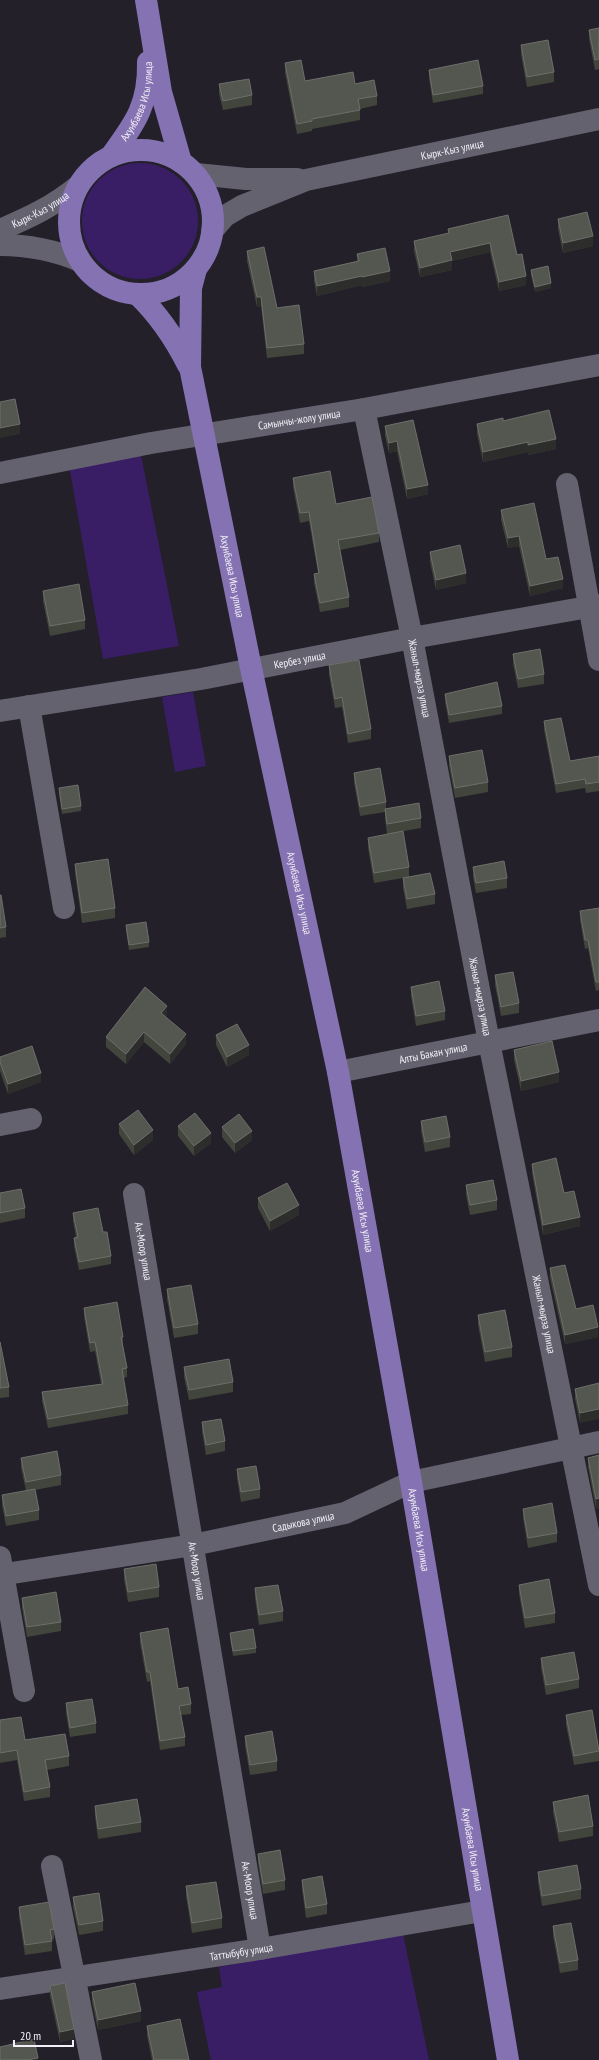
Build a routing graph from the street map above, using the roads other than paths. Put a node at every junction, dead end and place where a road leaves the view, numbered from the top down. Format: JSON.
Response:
{"nodes":[{"id":1,"x":147,"y":8,"type":"edge"},
{"id":2,"x":599,"y":119,"type":"edge"},
{"id":3,"x":111,"y":156,"type":"junction"},
{"id":4,"x":189,"y":168,"type":"junction"},
{"id":5,"x":306,"y":180,"type":"junction"},
{"id":6,"x":78,"y":186,"type":"junction"},
{"id":7,"x":0,"y":230,"type":"edge"},
{"id":8,"x":212,"y":231,"type":"junction"},
{"id":9,"x":0,"y":245,"type":"edge"},
{"id":10,"x":80,"y":262,"type":"junction"},
{"id":11,"x":196,"y":269,"type":"junction"},
{"id":12,"x":137,"y":294,"type":"junction"},
{"id":13,"x":599,"y":364,"type":"edge"},
{"id":14,"x":190,"y":368,"type":"junction"},
{"id":15,"x":364,"y":409,"type":"junction"},
{"id":16,"x":202,"y":435,"type":"junction"},
{"id":17,"x":0,"y":473,"type":"edge"},
{"id":18,"x":567,"y":484,"type":"dead end"},
{"id":19,"x":594,"y":606,"type":"edge"},
{"id":20,"x":412,"y":638,"type":"junction"},
{"id":21,"x":599,"y":660,"type":"edge"},
{"id":22,"x":251,"y":668,"type":"junction"},
{"id":23,"x":29,"y":706,"type":"junction"},
{"id":24,"x":0,"y":711,"type":"edge"},
{"id":25,"x":64,"y":908,"type":"dead end"},
{"id":26,"x":599,"y":1020,"type":"edge"},
{"id":27,"x":489,"y":1042,"type":"junction"},
{"id":28,"x":338,"y":1072,"type":"junction"},
{"id":29,"x":31,"y":1119,"type":"dead end"},
{"id":30,"x":0,"y":1125,"type":"edge"},
{"id":31,"x":134,"y":1194,"type":"dead end"},
{"id":32,"x":599,"y":1442,"type":"edge"},
{"id":33,"x":571,"y":1447,"type":"junction"},
{"id":34,"x":412,"y":1482,"type":"junction"},
{"id":35,"x":193,"y":1545,"type":"junction"},
{"id":36,"x":1,"y":1569,"type":"edge"},
{"id":37,"x":599,"y":1585,"type":"edge"},
{"id":38,"x":24,"y":1691,"type":"dead end"},
{"id":39,"x":52,"y":1866,"type":"dead end"},
{"id":40,"x":482,"y":1911,"type":"junction"},
{"id":41,"x":260,"y":1949,"type":"junction"},
{"id":42,"x":74,"y":1976,"type":"junction"},
{"id":43,"x":0,"y":1989,"type":"edge"},
{"id":44,"x":91,"y":2060,"type":"edge"},
{"id":45,"x":508,"y":2060,"type":"edge"}],
"edges":[{"from":1,"to":3,"type":"main road","name":"Ахунбаева Исы улица"},
{"from":1,"to":4,"type":"main road","name":"Ахунбаева Исы улица"},
{"from":2,"to":5,"type":"street","name":"Кырк-Кыз улица"},
{"from":3,"to":4,"type":"main road"},
{"from":3,"to":6,"type":"main road"},
{"from":4,"to":5,"type":"street","name":"Кырк-Кыз улица"},
{"from":4,"to":8,"type":"main road","name":"Ахунбаева Исы улица"},
{"from":5,"to":8,"type":"street","name":"Кырк-Кыз улица"},
{"from":6,"to":7,"type":"street","name":"Кырк-Кыз улица"},
{"from":6,"to":10,"type":"main road"},
{"from":8,"to":11,"type":"main road","name":"Ахунбаева Исы улица"},
{"from":9,"to":10,"type":"street","name":"Кырк-Кыз улица"},
{"from":10,"to":12,"type":"main road"},
{"from":11,"to":12,"type":"main road"},
{"from":11,"to":14,"type":"main road","name":"Ахунбаева Исы улица"},
{"from":12,"to":14,"type":"main road","name":"Ахунбаева Исы улица"},
{"from":13,"to":15,"type":"street","name":"Самынчы-жолу улица"},
{"from":14,"to":16,"type":"main road","name":"Ахунбаева Исы улица"},
{"from":15,"to":16,"type":"street","name":"Самынчы-жолу улица"},
{"from":15,"to":20,"type":"street","name":"Жаныл-мырза улица"},
{"from":16,"to":17,"type":"street","name":"Самынчы-жолу улица"},
{"from":16,"to":22,"type":"main road","name":"Ахунбаева Исы улица"},
{"from":18,"to":19,"type":"street"},
{"from":19,"to":20,"type":"street","name":"Кербез улица"},
{"from":19,"to":21,"type":"street"},
{"from":20,"to":22,"type":"street","name":"Кербез улица"},
{"from":20,"to":27,"type":"street","name":"Жаныл-мырза улица"},
{"from":22,"to":23,"type":"street","name":"Кербез улица"},
{"from":22,"to":28,"type":"main road","name":"Ахунбаева Исы улица"},
{"from":23,"to":24,"type":"street","name":"Кербез улица"},
{"from":23,"to":25,"type":"street"},
{"from":26,"to":27,"type":"street","name":"Алты Бакан улица"},
{"from":27,"to":28,"type":"street","name":"Алты Бакан улица"},
{"from":27,"to":33,"type":"street","name":"Жаныл-мырза улица"},
{"from":28,"to":34,"type":"main road","name":"Ахунбаева Исы улица"},
{"from":29,"to":30,"type":"street"},
{"from":31,"to":35,"type":"street","name":"Ак-Моор улица"},
{"from":32,"to":33,"type":"street","name":"Садыкова улица"},
{"from":33,"to":34,"type":"street","name":"Садыкова улица"},
{"from":33,"to":37,"type":"street","name":"Жаныл-мырза улица"},
{"from":34,"to":35,"type":"street","name":"Садыкова улица"},
{"from":34,"to":40,"type":"main road","name":"Ахунбаева Исы улица"},
{"from":35,"to":36,"type":"street","name":"Садыкова улица"},
{"from":35,"to":41,"type":"street","name":"Ак-Моор улица"},
{"from":36,"to":38,"type":"street"},
{"from":39,"to":42,"type":"street"},
{"from":40,"to":41,"type":"street","name":"Таттыбубу улица"},
{"from":40,"to":45,"type":"main road","name":"Ахунбаева Исы улица"},
{"from":41,"to":42,"type":"street","name":"Таттыбубу улица"},
{"from":42,"to":43,"type":"street","name":"Таттыбубу улица"},
{"from":42,"to":44,"type":"street"}]}
